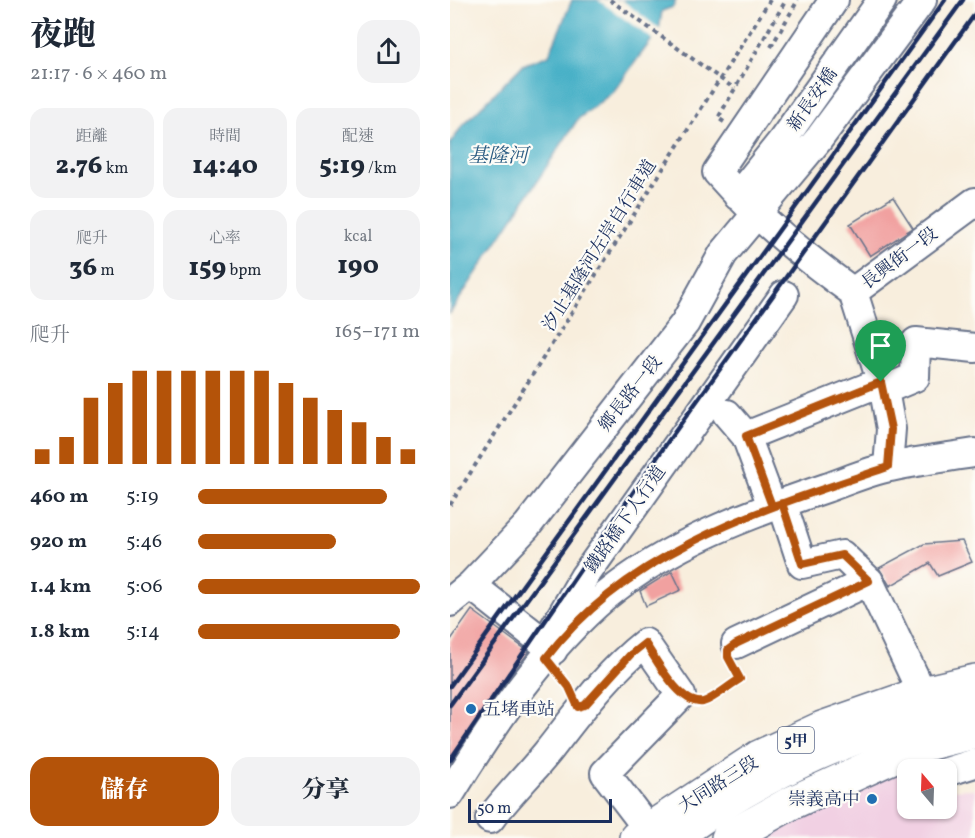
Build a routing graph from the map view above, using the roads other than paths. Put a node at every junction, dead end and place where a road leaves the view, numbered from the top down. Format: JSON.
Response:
{"nodes":[{"id":1,"x":834,"y":0,"type":"edge"},
{"id":2,"x":882,"y":0,"type":"edge"},
{"id":3,"x":921,"y":0,"type":"edge"},
{"id":4,"x":975,"y":202,"type":"edge"},
{"id":5,"x":747,"y":206,"type":"junction"},
{"id":6,"x":853,"y":292,"type":"junction"},
{"id":7,"x":784,"y":295,"type":"dead end"},
{"id":8,"x":975,"y":348,"type":"edge"},
{"id":9,"x":883,"y":386,"type":"junction"},
{"id":10,"x":718,"y":407,"type":"junction"},
{"id":11,"x":746,"y":436,"type":"junction"},
{"id":12,"x":975,"y":453,"type":"edge"},
{"id":13,"x":888,"y":467,"type":"junction"},
{"id":14,"x":777,"y":504,"type":"junction"},
{"id":15,"x":869,"y":581,"type":"junction"},
{"id":16,"x":461,"y":594,"type":"edge"},
{"id":17,"x":736,"y":644,"type":"road end"},
{"id":18,"x":548,"y":651,"type":"junction"},
{"id":19,"x":975,"y":681,"type":"edge"},
{"id":20,"x":922,"y":693,"type":"junction"},
{"id":21,"x":975,"y":700,"type":"edge"},
{"id":22,"x":975,"y":718,"type":"edge"},
{"id":23,"x":975,"y":732,"type":"edge"},
{"id":24,"x":975,"y":763,"type":"edge"},
{"id":25,"x":957,"y":769,"type":"edge"},
{"id":26,"x":450,"y":794,"type":"edge"},
{"id":27,"x":490,"y":819,"type":"dead end"},
{"id":28,"x":719,"y":825,"type":"edge"},
{"id":29,"x":652,"y":835,"type":"edge"}],
"edges":[{"from":1,"to":5,"type":"street"},
{"from":2,"to":5,"type":"street","name":"新長安橋"},
{"from":3,"to":5,"type":"street"},
{"from":4,"to":6,"type":"street","name":"長興街一段"},
{"from":5,"to":6,"type":"street"},
{"from":5,"to":16,"type":"street","name":"鄉長路一段"},
{"from":6,"to":9,"type":"street","name":"長興街一段"},
{"from":7,"to":10,"type":"street","name":"鐵路橋下人行道"},
{"from":8,"to":9,"type":"street"},
{"from":9,"to":11,"type":"street"},
{"from":9,"to":13,"type":"street","name":"長興街一段"},
{"from":10,"to":11,"type":"street"},
{"from":10,"to":18,"type":"street","name":"鐵路橋下人行道"},
{"from":11,"to":14,"type":"street"},
{"from":12,"to":13,"type":"street"},
{"from":13,"to":14,"type":"street"},
{"from":14,"to":15,"type":"street"},
{"from":14,"to":18,"type":"street"},
{"from":15,"to":17,"type":"street"},
{"from":15,"to":20,"type":"street"},
{"from":16,"to":18,"type":"street"},
{"from":18,"to":26,"type":"street"},
{"from":19,"to":20,"type":"main road","name":"大同路三段","number":"5甲"},
{"from":20,"to":29,"type":"main road","name":"大同路三段","number":"5甲"},
{"from":21,"to":28,"type":"main road"},
{"from":22,"to":28,"type":"main road"},
{"from":23,"to":28,"type":"main road"},
{"from":24,"to":25,"type":"street"},
{"from":27,"to":29,"type":"street"},
{"from":28,"to":29,"type":"main road"}]}
